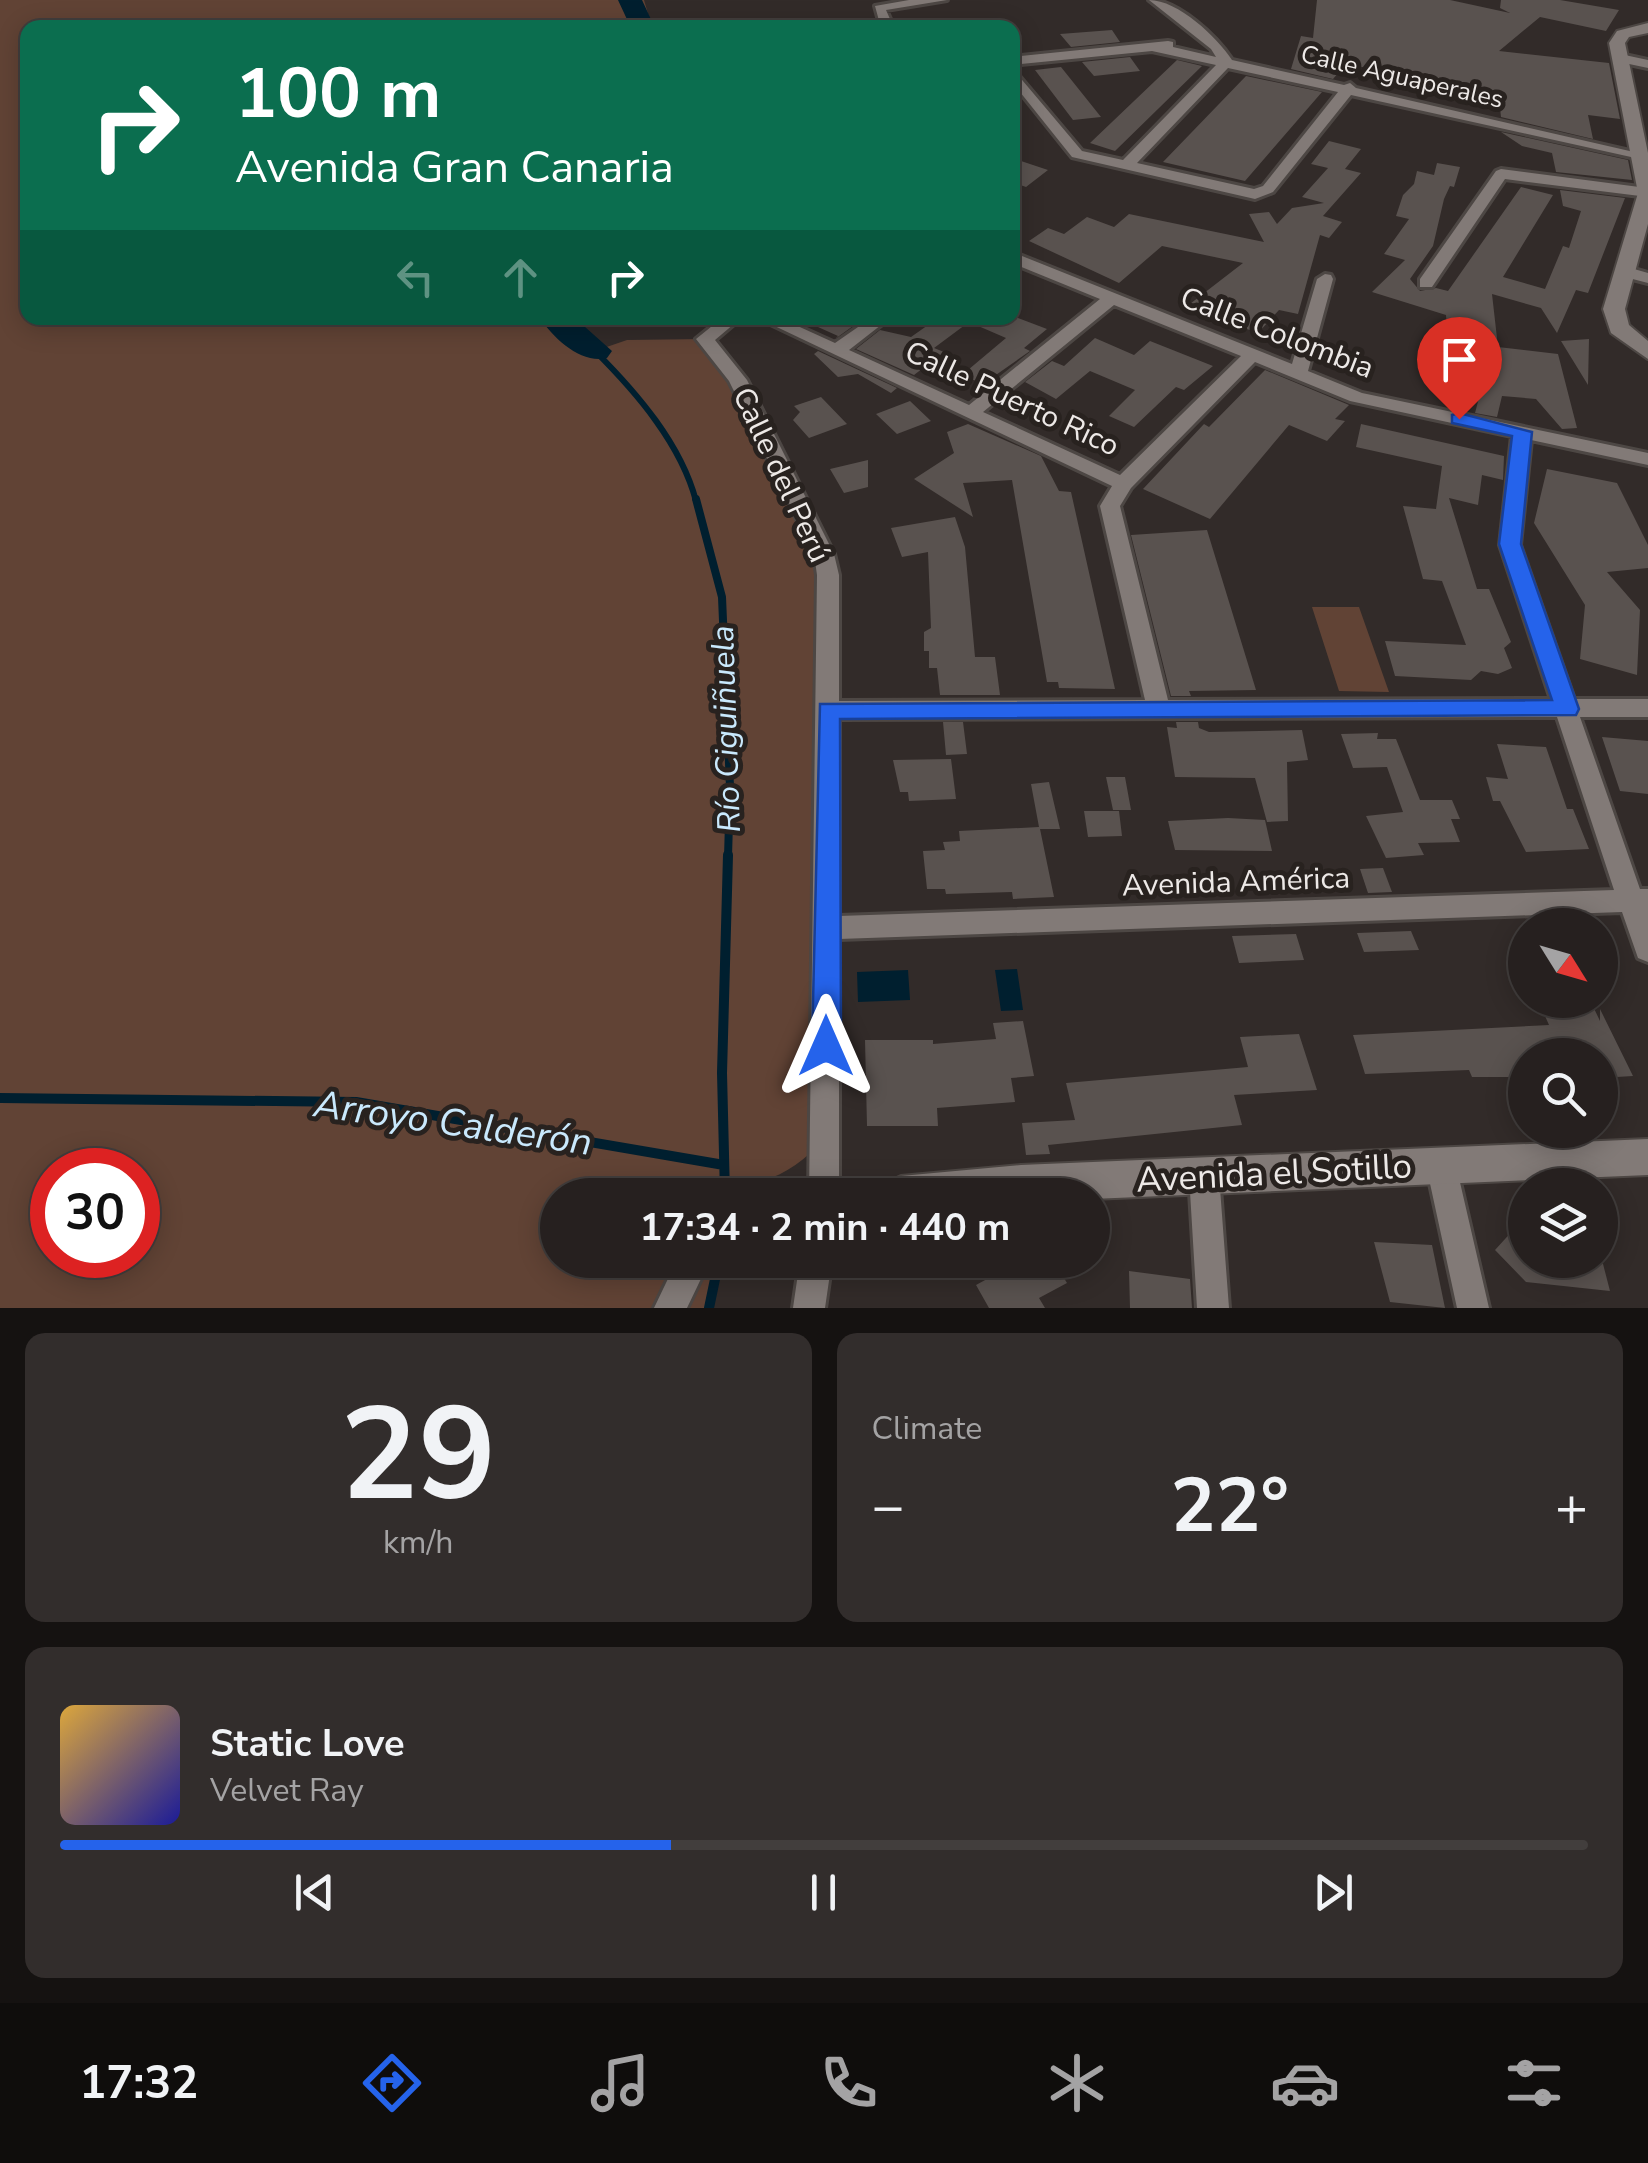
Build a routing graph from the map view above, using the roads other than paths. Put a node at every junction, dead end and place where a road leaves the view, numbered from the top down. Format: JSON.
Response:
{"nodes":[{"id":1,"x":941,"y":0,"type":"edge"},
{"id":2,"x":1155,"y":0,"type":"edge"},
{"id":3,"x":1172,"y":5,"type":"edge"},
{"id":4,"x":884,"y":20,"type":"edge"},
{"id":5,"x":1648,"y":28,"type":"edge"},
{"id":6,"x":1210,"y":42,"type":"junction"},
{"id":7,"x":1196,"y":50,"type":"junction"},
{"id":8,"x":1620,"y":58,"type":"junction"},
{"id":9,"x":1020,"y":59,"type":"edge"},
{"id":10,"x":1226,"y":62,"type":"junction"},
{"id":11,"x":1648,"y":64,"type":"edge"},
{"id":12,"x":1020,"y":82,"type":"edge"},
{"id":13,"x":1350,"y":88,"type":"junction"},
{"id":14,"x":1640,"y":156,"type":"junction"},
{"id":15,"x":1124,"y":168,"type":"junction"},
{"id":16,"x":1643,"y":189,"type":"edge"},
{"id":17,"x":1020,"y":259,"type":"edge"},
{"id":18,"x":1627,"y":272,"type":"junction"},
{"id":19,"x":1648,"y":278,"type":"edge"},
{"id":20,"x":1325,"y":279,"type":"dead end"},
{"id":21,"x":1426,"y":283,"type":"dead end"},
{"id":22,"x":1112,"y":298,"type":"junction"},
{"id":23,"x":723,"y":325,"type":"edge"},
{"id":24,"x":783,"y":325,"type":"edge"},
{"id":25,"x":872,"y":325,"type":"edge"},
{"id":26,"x":838,"y":350,"type":"junction"},
{"id":27,"x":1648,"y":352,"type":"edge"},
{"id":28,"x":1251,"y":356,"type":"junction"},
{"id":29,"x":1298,"y":374,"type":"junction"},
{"id":30,"x":970,"y":412,"type":"junction"},
{"id":31,"x":1522,"y":432,"type":"junction"},
{"id":32,"x":1648,"y":460,"type":"edge"},
{"id":33,"x":1123,"y":484,"type":"junction"},
{"id":34,"x":1158,"y":708,"type":"junction"},
{"id":35,"x":1648,"y":708,"type":"edge"},
{"id":36,"x":1567,"y":709,"type":"junction"},
{"id":37,"x":828,"y":710,"type":"junction"},
{"id":38,"x":1638,"y":900,"type":"edge"},
{"id":39,"x":827,"y":928,"type":"junction"},
{"id":40,"x":1648,"y":950,"type":"edge"},
{"id":41,"x":1648,"y":1157,"type":"edge"},
{"id":42,"x":1442,"y":1165,"type":"junction"},
{"id":43,"x":1204,"y":1175,"type":"junction"},
{"id":44,"x":824,"y":1178,"type":"edge"},
{"id":45,"x":1110,"y":1181,"type":"edge"},
{"id":46,"x":685,"y":1278,"type":"edge"},
{"id":47,"x":813,"y":1278,"type":"edge"},
{"id":48,"x":670,"y":1308,"type":"edge"},
{"id":49,"x":809,"y":1308,"type":"edge"},
{"id":50,"x":1213,"y":1308,"type":"edge"},
{"id":51,"x":1473,"y":1308,"type":"edge"}],
"edges":[{"from":1,"to":4,"type":"street"},
{"from":2,"to":3,"type":"street"},
{"from":3,"to":6,"type":"street"},
{"from":5,"to":8,"type":"street"},
{"from":6,"to":7,"type":"street","name":"Calle Aguaperales"},
{"from":6,"to":10,"type":"street"},
{"from":7,"to":9,"type":"street","name":"Calle Aguaperales"},
{"from":7,"to":10,"type":"street","name":"Calle Aguaperales"},
{"from":8,"to":11,"type":"street"},
{"from":8,"to":14,"type":"street"},
{"from":10,"to":13,"type":"street","name":"Calle Aguaperales"},
{"from":10,"to":15,"type":"street"},
{"from":12,"to":15,"type":"street"},
{"from":13,"to":14,"type":"street","name":"Calle Aguaperales"},
{"from":13,"to":15,"type":"street"},
{"from":14,"to":16,"type":"street"},
{"from":16,"to":18,"type":"street"},
{"from":16,"to":21,"type":"street"},
{"from":17,"to":22,"type":"street","name":"Calle Colombia"},
{"from":18,"to":19,"type":"street"},
{"from":18,"to":27,"type":"street"},
{"from":20,"to":29,"type":"street"},
{"from":22,"to":28,"type":"street","name":"Calle Colombia"},
{"from":22,"to":30,"type":"street"},
{"from":23,"to":37,"type":"street","name":"Calle del Perú"},
{"from":24,"to":26,"type":"street","name":"Calle Puerto Rico"},
{"from":25,"to":26,"type":"street"},
{"from":26,"to":30,"type":"street","name":"Calle Puerto Rico"},
{"from":28,"to":29,"type":"street","name":"Calle Colombia"},
{"from":28,"to":33,"type":"street"},
{"from":29,"to":31,"type":"street","name":"Calle Colombia"},
{"from":30,"to":33,"type":"street","name":"Calle Puerto Rico"},
{"from":31,"to":32,"type":"street","name":"Calle Colombia"},
{"from":31,"to":36,"type":"street"},
{"from":33,"to":34,"type":"street"},
{"from":34,"to":36,"type":"street"},
{"from":34,"to":37,"type":"street"},
{"from":35,"to":36,"type":"street"},
{"from":36,"to":38,"type":"street"},
{"from":37,"to":39,"type":"street","name":"Calle del Perú"},
{"from":38,"to":39,"type":"street","name":"Avenida América"},
{"from":38,"to":40,"type":"street"},
{"from":39,"to":44,"type":"street","name":"Calle del Perú"},
{"from":41,"to":42,"type":"street","name":"Avenida el Sotillo"},
{"from":42,"to":43,"type":"street","name":"Avenida el Sotillo"},
{"from":42,"to":51,"type":"street"},
{"from":43,"to":45,"type":"street","name":"Avenida el Sotillo"},
{"from":43,"to":50,"type":"street"},
{"from":46,"to":48,"type":"street"},
{"from":47,"to":49,"type":"street"}]}
